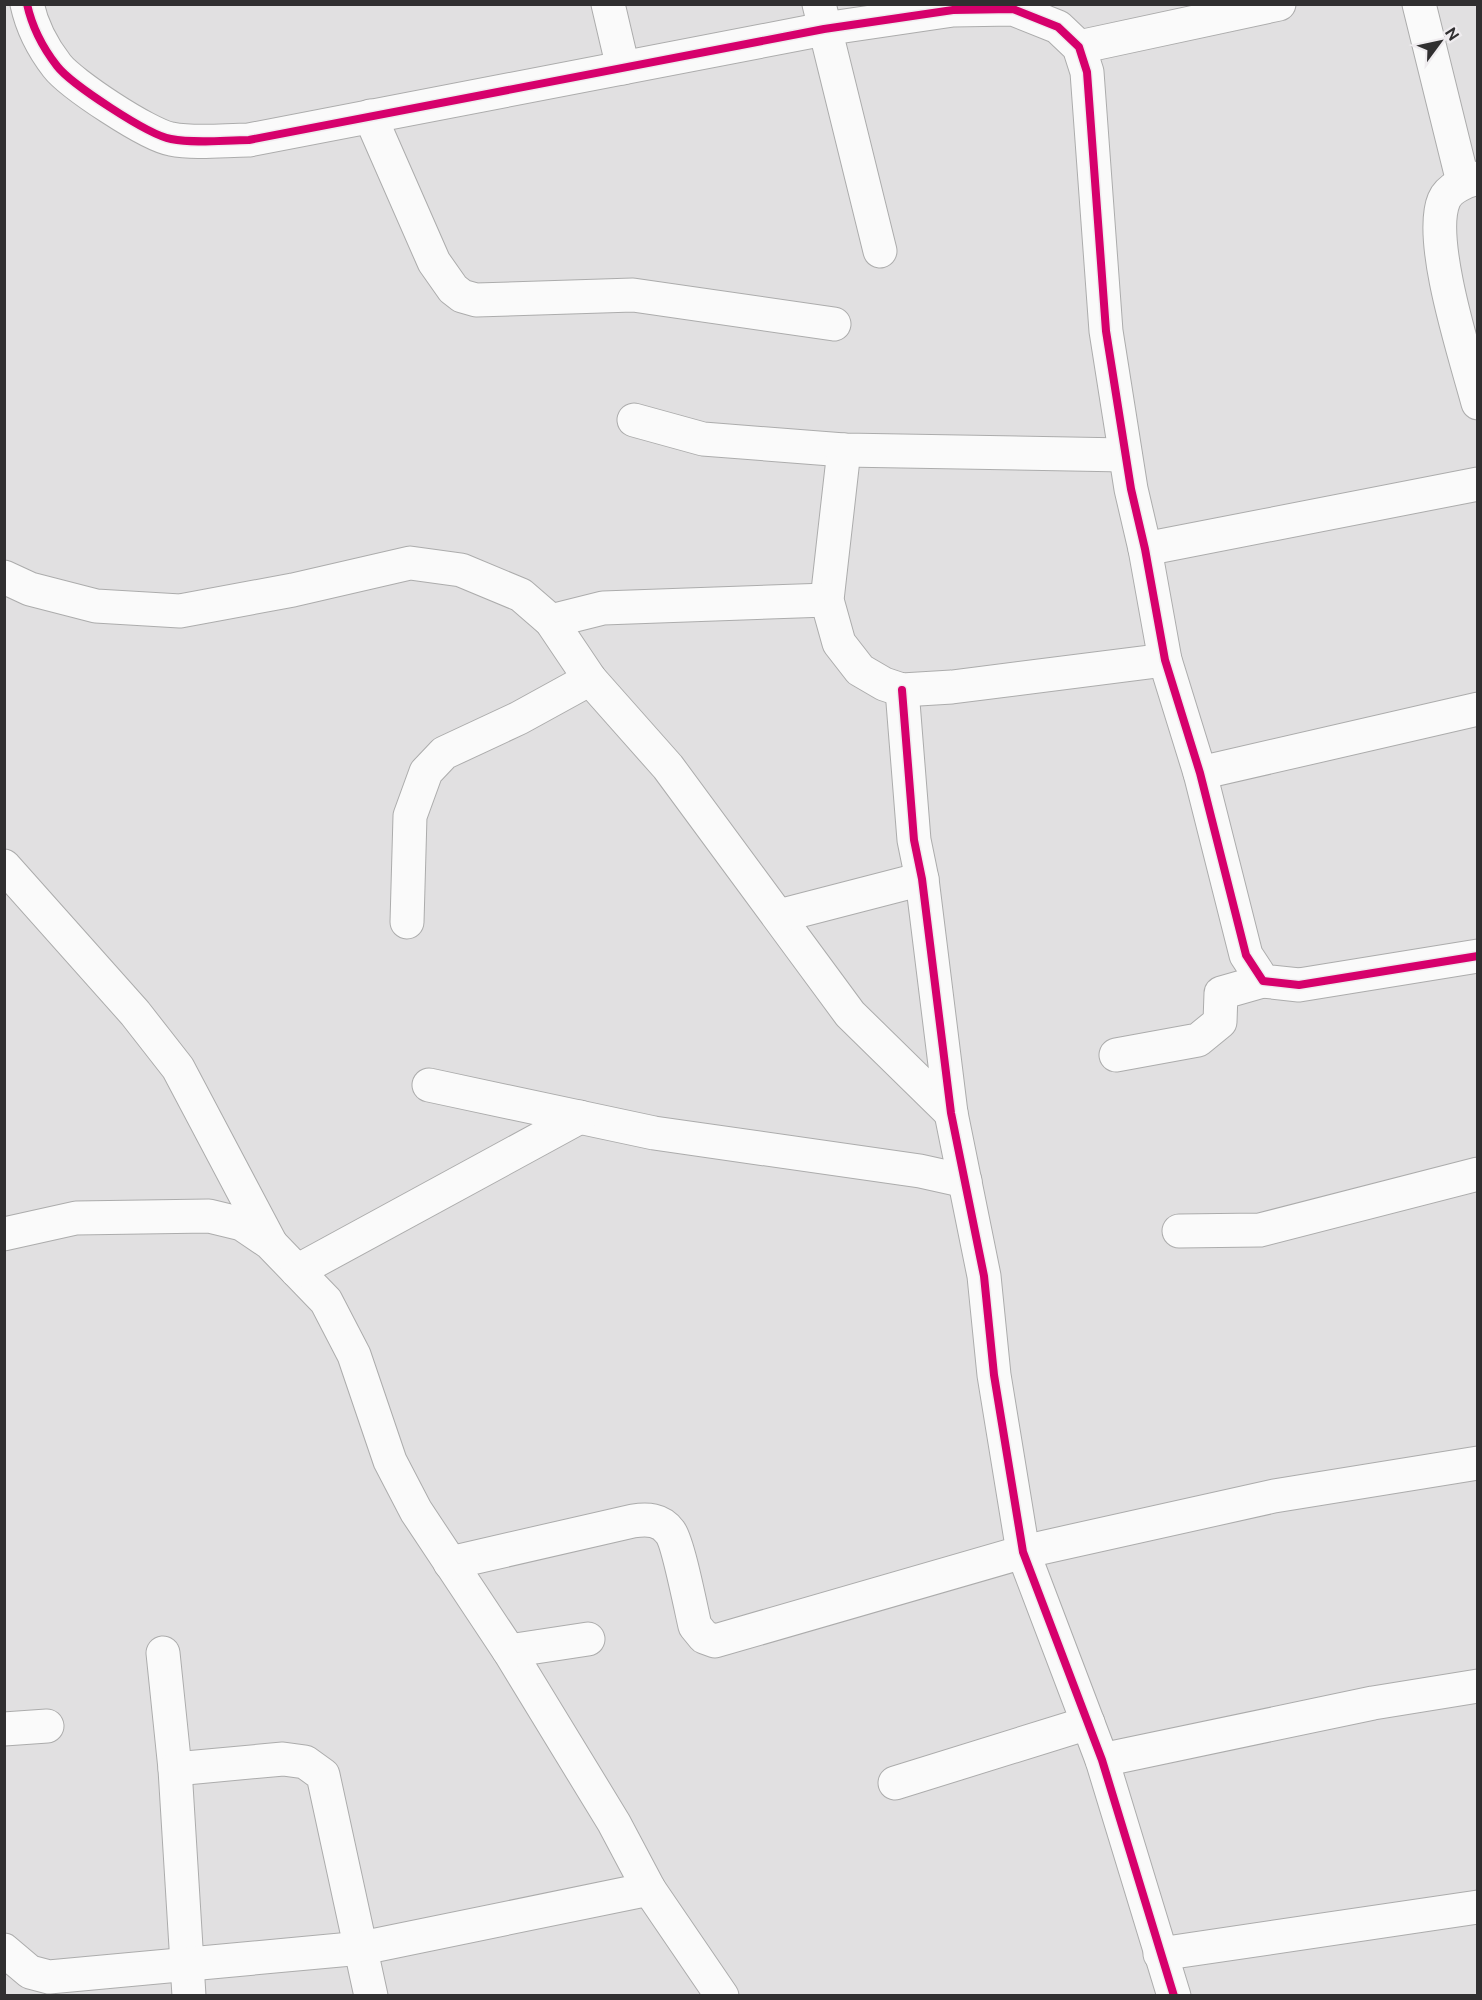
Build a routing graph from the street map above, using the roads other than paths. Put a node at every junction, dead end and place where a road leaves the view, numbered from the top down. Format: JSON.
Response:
{"nodes":[{"id":1,"x":27,"y":4,"type":"edge"},
{"id":2,"x":608,"y":4,"type":"edge"},
{"id":3,"x":1279,"y":4,"type":"edge"},
{"id":4,"x":1419,"y":4,"type":"edge"},
{"id":5,"x":822,"y":17,"type":"edge"},
{"id":6,"x":1078,"y":47,"type":"junction"},
{"id":7,"x":623,"y":68,"type":"junction"},
{"id":8,"x":370,"y":116,"type":"junction"},
{"id":9,"x":1470,"y":180,"type":"edge"},
{"id":10,"x":880,"y":251,"type":"dead end"},
{"id":11,"x":834,"y":324,"type":"dead end"},
{"id":12,"x":1478,"y":403,"type":"edge"},
{"id":13,"x":634,"y":420,"type":"dead end"},
{"id":14,"x":844,"y":450,"type":"junction"},
{"id":15,"x":1125,"y":455,"type":"junction"},
{"id":16,"x":1478,"y":484,"type":"edge"},
{"id":17,"x":1145,"y":549,"type":"junction"},
{"id":18,"x":4,"y":577,"type":"edge"},
{"id":19,"x":827,"y":600,"type":"junction"},
{"id":20,"x":551,"y":621,"type":"junction"},
{"id":21,"x":1165,"y":660,"type":"junction"},
{"id":22,"x":590,"y":679,"type":"junction"},
{"id":23,"x":902,"y":690,"type":"junction"},
{"id":24,"x":1478,"y":709,"type":"edge"},
{"id":25,"x":1200,"y":773,"type":"junction"},
{"id":26,"x":4,"y":867,"type":"edge"},
{"id":27,"x":922,"y":879,"type":"junction"},
{"id":28,"x":779,"y":916,"type":"junction"},
{"id":29,"x":407,"y":922,"type":"dead end"},
{"id":30,"x":1478,"y":957,"type":"edge"},
{"id":31,"x":1263,"y":981,"type":"junction"},
{"id":32,"x":1116,"y":1055,"type":"dead end"},
{"id":33,"x":429,"y":1085,"type":"dead end"},
{"id":34,"x":951,"y":1113,"type":"junction"},
{"id":35,"x":580,"y":1117,"type":"junction"},
{"id":36,"x":1478,"y":1174,"type":"edge"},
{"id":37,"x":965,"y":1181,"type":"junction"},
{"id":38,"x":1179,"y":1231,"type":"dead end"},
{"id":39,"x":4,"y":1234,"type":"edge"},
{"id":40,"x":270,"y":1243,"type":"junction"},
{"id":41,"x":297,"y":1271,"type":"junction"},
{"id":42,"x":1478,"y":1463,"type":"edge"},
{"id":43,"x":1023,"y":1552,"type":"junction"},
{"id":44,"x":450,"y":1563,"type":"junction"},
{"id":45,"x":588,"y":1639,"type":"dead end"},
{"id":46,"x":509,"y":1651,"type":"junction"},
{"id":47,"x":163,"y":1653,"type":"dead end"},
{"id":48,"x":1478,"y":1686,"type":"edge"},
{"id":49,"x":1088,"y":1723,"type":"junction"},
{"id":50,"x":47,"y":1726,"type":"dead end"},
{"id":51,"x":4,"y":1729,"type":"edge"},
{"id":52,"x":1102,"y":1760,"type":"junction"},
{"id":53,"x":175,"y":1769,"type":"junction"},
{"id":54,"x":896,"y":1783,"type":"dead end"},
{"id":55,"x":649,"y":1889,"type":"junction"},
{"id":56,"x":1478,"y":1906,"type":"edge"},
{"id":57,"x":362,"y":1947,"type":"junction"},
{"id":58,"x":4,"y":1950,"type":"edge"},
{"id":59,"x":1160,"y":1954,"type":"junction"},
{"id":60,"x":188,"y":1980,"type":"edge"},
{"id":61,"x":371,"y":1995,"type":"edge"},
{"id":62,"x":722,"y":1995,"type":"edge"},
{"id":63,"x":1174,"y":1995,"type":"edge"}],
"edges":[{"from":1,"to":8,"type":"street"},
{"from":2,"to":7,"type":"street"},
{"from":3,"to":6,"type":"street"},
{"from":4,"to":9,"type":"street"},
{"from":5,"to":6,"type":"street"},
{"from":5,"to":7,"type":"street"},
{"from":5,"to":10,"type":"street"},
{"from":6,"to":15,"type":"street"},
{"from":7,"to":8,"type":"street"},
{"from":8,"to":11,"type":"street"},
{"from":9,"to":12,"type":"street"},
{"from":13,"to":14,"type":"street"},
{"from":14,"to":15,"type":"street"},
{"from":14,"to":19,"type":"street"},
{"from":15,"to":17,"type":"street"},
{"from":16,"to":17,"type":"street"},
{"from":17,"to":21,"type":"street"},
{"from":18,"to":20,"type":"street"},
{"from":19,"to":20,"type":"street"},
{"from":19,"to":23,"type":"street"},
{"from":20,"to":22,"type":"street"},
{"from":21,"to":23,"type":"street"},
{"from":21,"to":25,"type":"street"},
{"from":22,"to":28,"type":"street"},
{"from":22,"to":29,"type":"street"},
{"from":23,"to":27,"type":"street"},
{"from":24,"to":25,"type":"street"},
{"from":25,"to":31,"type":"street"},
{"from":26,"to":40,"type":"street"},
{"from":27,"to":28,"type":"street"},
{"from":27,"to":34,"type":"street"},
{"from":28,"to":34,"type":"street"},
{"from":30,"to":31,"type":"street"},
{"from":31,"to":32,"type":"street"},
{"from":33,"to":35,"type":"street"},
{"from":34,"to":37,"type":"street"},
{"from":35,"to":37,"type":"street"},
{"from":35,"to":41,"type":"street"},
{"from":36,"to":38,"type":"street"},
{"from":37,"to":43,"type":"street"},
{"from":39,"to":40,"type":"street"},
{"from":40,"to":41,"type":"street"},
{"from":41,"to":44,"type":"street"},
{"from":42,"to":43,"type":"street"},
{"from":43,"to":44,"type":"street"},
{"from":43,"to":49,"type":"street"},
{"from":44,"to":46,"type":"street"},
{"from":45,"to":46,"type":"street"},
{"from":46,"to":55,"type":"street"},
{"from":47,"to":53,"type":"street"},
{"from":48,"to":52,"type":"street"},
{"from":49,"to":52,"type":"street"},
{"from":49,"to":54,"type":"street"},
{"from":50,"to":51,"type":"street"},
{"from":52,"to":59,"type":"street"},
{"from":53,"to":57,"type":"street"},
{"from":53,"to":60,"type":"street"},
{"from":55,"to":57,"type":"street"},
{"from":55,"to":62,"type":"street"},
{"from":56,"to":59,"type":"street"},
{"from":57,"to":60,"type":"street"},
{"from":57,"to":61,"type":"street"},
{"from":58,"to":60,"type":"street"},
{"from":59,"to":63,"type":"street"}]}
